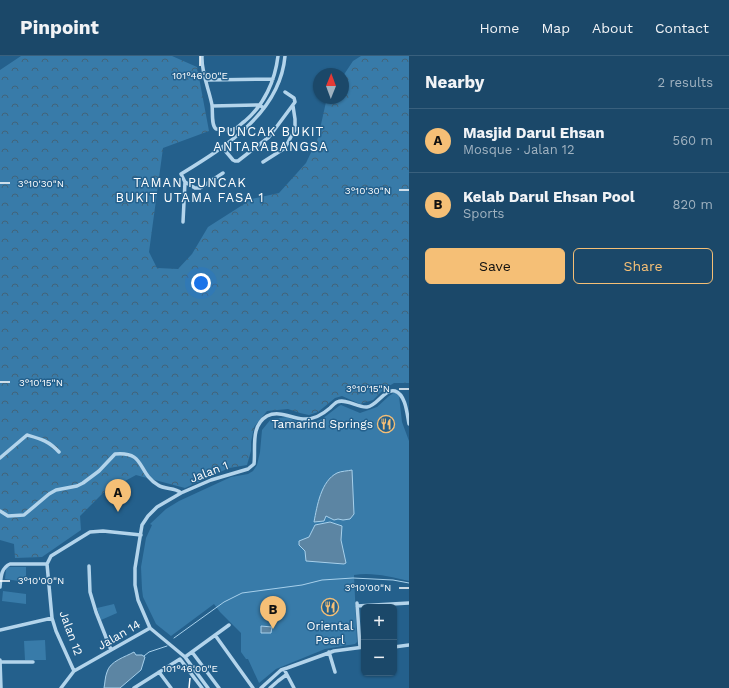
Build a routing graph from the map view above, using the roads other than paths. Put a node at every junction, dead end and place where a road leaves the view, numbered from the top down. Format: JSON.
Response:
{"nodes":[{"id":1,"x":202,"y":56,"type":"edge"},
{"id":2,"x":278,"y":56,"type":"edge"},
{"id":3,"x":285,"y":56,"type":"edge"},
{"id":4,"x":273,"y":79,"type":"junction"},
{"id":5,"x":207,"y":80,"type":"junction"},
{"id":6,"x":285,"y":92,"type":"dead end"},
{"id":7,"x":259,"y":105,"type":"junction"},
{"id":8,"x":212,"y":106,"type":"junction"},
{"id":9,"x":293,"y":106,"type":"junction"},
{"id":10,"x":264,"y":108,"type":"junction"},
{"id":11,"x":222,"y":147,"type":"junction"},
{"id":12,"x":263,"y":162,"type":"dead end"},
{"id":13,"x":223,"y":173,"type":"dead end"},
{"id":14,"x":185,"y":182,"type":"junction"},
{"id":15,"x":183,"y":222,"type":"dead end"},
{"id":16,"x":409,"y":424,"type":"edge"},
{"id":17,"x":59,"y":452,"type":"dead end"},
{"id":18,"x":0,"y":458,"type":"edge"},
{"id":19,"x":181,"y":493,"type":"junction"},
{"id":20,"x":0,"y":511,"type":"edge"},
{"id":21,"x":141,"y":535,"type":"junction"},
{"id":22,"x":47,"y":564,"type":"junction"},
{"id":23,"x":89,"y":566,"type":"dead end"},
{"id":24,"x":0,"y":587,"type":"edge"},
{"id":25,"x":409,"y":603,"type":"edge"},
{"id":26,"x":52,"y":618,"type":"junction"},
{"id":27,"x":229,"y":625,"type":"dead end"},
{"id":28,"x":150,"y":628,"type":"junction"},
{"id":29,"x":0,"y":630,"type":"edge"},
{"id":30,"x":215,"y":635,"type":"junction"},
{"id":31,"x":361,"y":640,"type":"edge"},
{"id":32,"x":409,"y":645,"type":"edge"},
{"id":33,"x":361,"y":647,"type":"edge"},
{"id":34,"x":397,"y":647,"type":"edge"},
{"id":35,"x":111,"y":650,"type":"junction"},
{"id":36,"x":192,"y":652,"type":"junction"},
{"id":37,"x":328,"y":652,"type":"junction"},
{"id":38,"x":185,"y":658,"type":"junction"},
{"id":39,"x":0,"y":661,"type":"edge"},
{"id":40,"x":33,"y":662,"type":"dead end"},
{"id":41,"x":284,"y":669,"type":"junction"},
{"id":42,"x":74,"y":671,"type":"junction"},
{"id":43,"x":159,"y":672,"type":"junction"},
{"id":44,"x":335,"y":672,"type":"dead end"},
{"id":45,"x":286,"y":675,"type":"junction"},
{"id":46,"x":205,"y":683,"type":"junction"},
{"id":47,"x":136,"y":687,"type":"edge"},
{"id":48,"x":1,"y":688,"type":"edge"},
{"id":49,"x":61,"y":688,"type":"edge"},
{"id":50,"x":171,"y":688,"type":"edge"},
{"id":51,"x":200,"y":688,"type":"edge"},
{"id":52,"x":208,"y":688,"type":"edge"},
{"id":53,"x":218,"y":688,"type":"edge"},
{"id":54,"x":253,"y":688,"type":"edge"},
{"id":55,"x":261,"y":688,"type":"edge"},
{"id":56,"x":270,"y":688,"type":"edge"},
{"id":57,"x":294,"y":688,"type":"edge"}],
"edges":[{"from":1,"to":5,"type":"street"},
{"from":2,"to":4,"type":"street"},
{"from":3,"to":10,"type":"street"},
{"from":4,"to":5,"type":"street"},
{"from":4,"to":7,"type":"street"},
{"from":5,"to":8,"type":"street"},
{"from":6,"to":9,"type":"street"},
{"from":7,"to":8,"type":"street"},
{"from":7,"to":8,"type":"street"},
{"from":7,"to":10,"type":"street"},
{"from":9,"to":11,"type":"street"},
{"from":9,"to":12,"type":"street"},
{"from":10,"to":11,"type":"street"},
{"from":11,"to":14,"type":"street"},
{"from":13,"to":14,"type":"street"},
{"from":14,"to":15,"type":"street"},
{"from":16,"to":19,"type":"street","name":"Jalan 1"},
{"from":17,"to":18,"type":"street"},
{"from":19,"to":20,"type":"street"},
{"from":19,"to":21,"type":"street","name":"Jalan 1"},
{"from":21,"to":22,"type":"street"},
{"from":21,"to":28,"type":"street","name":"Jalan 1"},
{"from":22,"to":24,"type":"street"},
{"from":22,"to":26,"type":"street","name":"Jalan 12"},
{"from":23,"to":35,"type":"street"},
{"from":25,"to":31,"type":"street"},
{"from":26,"to":29,"type":"street"},
{"from":26,"to":42,"type":"street","name":"Jalan 12"},
{"from":27,"to":30,"type":"street"},
{"from":28,"to":35,"type":"street","name":"Jalan 14"},
{"from":28,"to":38,"type":"street","name":"Jalan 1"},
{"from":30,"to":36,"type":"street"},
{"from":30,"to":54,"type":"street"},
{"from":32,"to":34,"type":"street"},
{"from":33,"to":37,"type":"street"},
{"from":35,"to":42,"type":"street","name":"Jalan 14"},
{"from":36,"to":38,"type":"street"},
{"from":36,"to":53,"type":"street"},
{"from":37,"to":41,"type":"street"},
{"from":37,"to":44,"type":"street"},
{"from":38,"to":46,"type":"street","name":"Jalan 1"},
{"from":39,"to":40,"type":"street"},
{"from":39,"to":48,"type":"street"},
{"from":41,"to":45,"type":"street"},
{"from":41,"to":55,"type":"street"},
{"from":42,"to":49,"type":"street","name":"Jalan 14"},
{"from":43,"to":47,"type":"street"},
{"from":43,"to":50,"type":"street"},
{"from":43,"to":51,"type":"street"},
{"from":45,"to":56,"type":"street"},
{"from":45,"to":57,"type":"street"},
{"from":46,"to":51,"type":"street"},
{"from":46,"to":52,"type":"street","name":"Jalan 1"}]}
